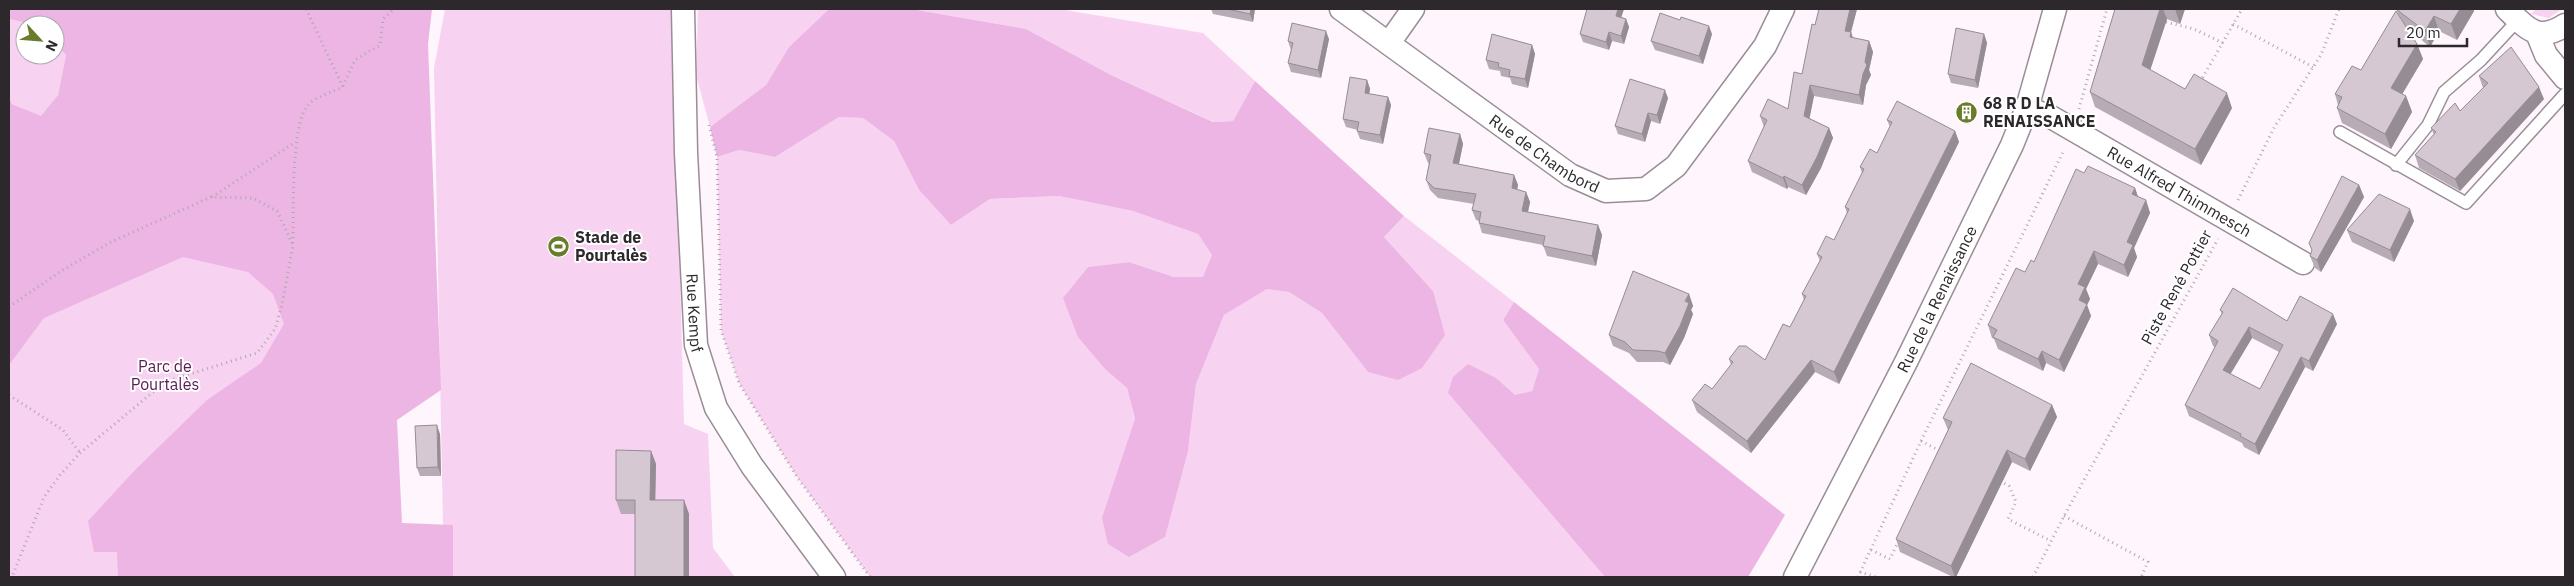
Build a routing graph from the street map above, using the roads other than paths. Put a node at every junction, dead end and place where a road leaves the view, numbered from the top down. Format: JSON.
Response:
{"nodes":[{"id":1,"x":683,"y":9,"type":"edge"},
{"id":2,"x":1341,"y":9,"type":"edge"},
{"id":3,"x":1413,"y":9,"type":"edge"},
{"id":4,"x":1783,"y":9,"type":"edge"},
{"id":5,"x":2055,"y":9,"type":"edge"},
{"id":6,"x":2512,"y":14,"type":"edge"},
{"id":7,"x":2565,"y":26,"type":"edge"},
{"id":8,"x":2537,"y":33,"type":"junction"},
{"id":9,"x":1389,"y":43,"type":"junction"},
{"id":10,"x":2565,"y":78,"type":"edge"},
{"id":11,"x":2565,"y":94,"type":"edge"},
{"id":12,"x":2027,"y":108,"type":"junction"},
{"id":13,"x":2340,"y":132,"type":"dead end"},
{"id":14,"x":2396,"y":165,"type":"junction"},
{"id":15,"x":2303,"y":262,"type":"dead end"},
{"id":16,"x":834,"y":577,"type":"edge"},
{"id":17,"x":1795,"y":577,"type":"edge"}],
"edges":[{"from":1,"to":16,"type":"street","name":"Rue Kempf"},
{"from":2,"to":9,"type":"street","name":"Rue de Chambord"},
{"from":3,"to":9,"type":"street"},
{"from":4,"to":9,"type":"street","name":"Rue de Chambord"},
{"from":5,"to":12,"type":"street","name":"Rue de la Renaissance"},
{"from":6,"to":8,"type":"street"},
{"from":6,"to":14,"type":"lane"},
{"from":7,"to":8,"type":"street"},
{"from":8,"to":10,"type":"street"},
{"from":11,"to":14,"type":"lane"},
{"from":12,"to":15,"type":"street","name":"Rue Alfred Thimmesch"},
{"from":12,"to":17,"type":"street","name":"Rue de la Renaissance"},
{"from":13,"to":14,"type":"lane"}]}
